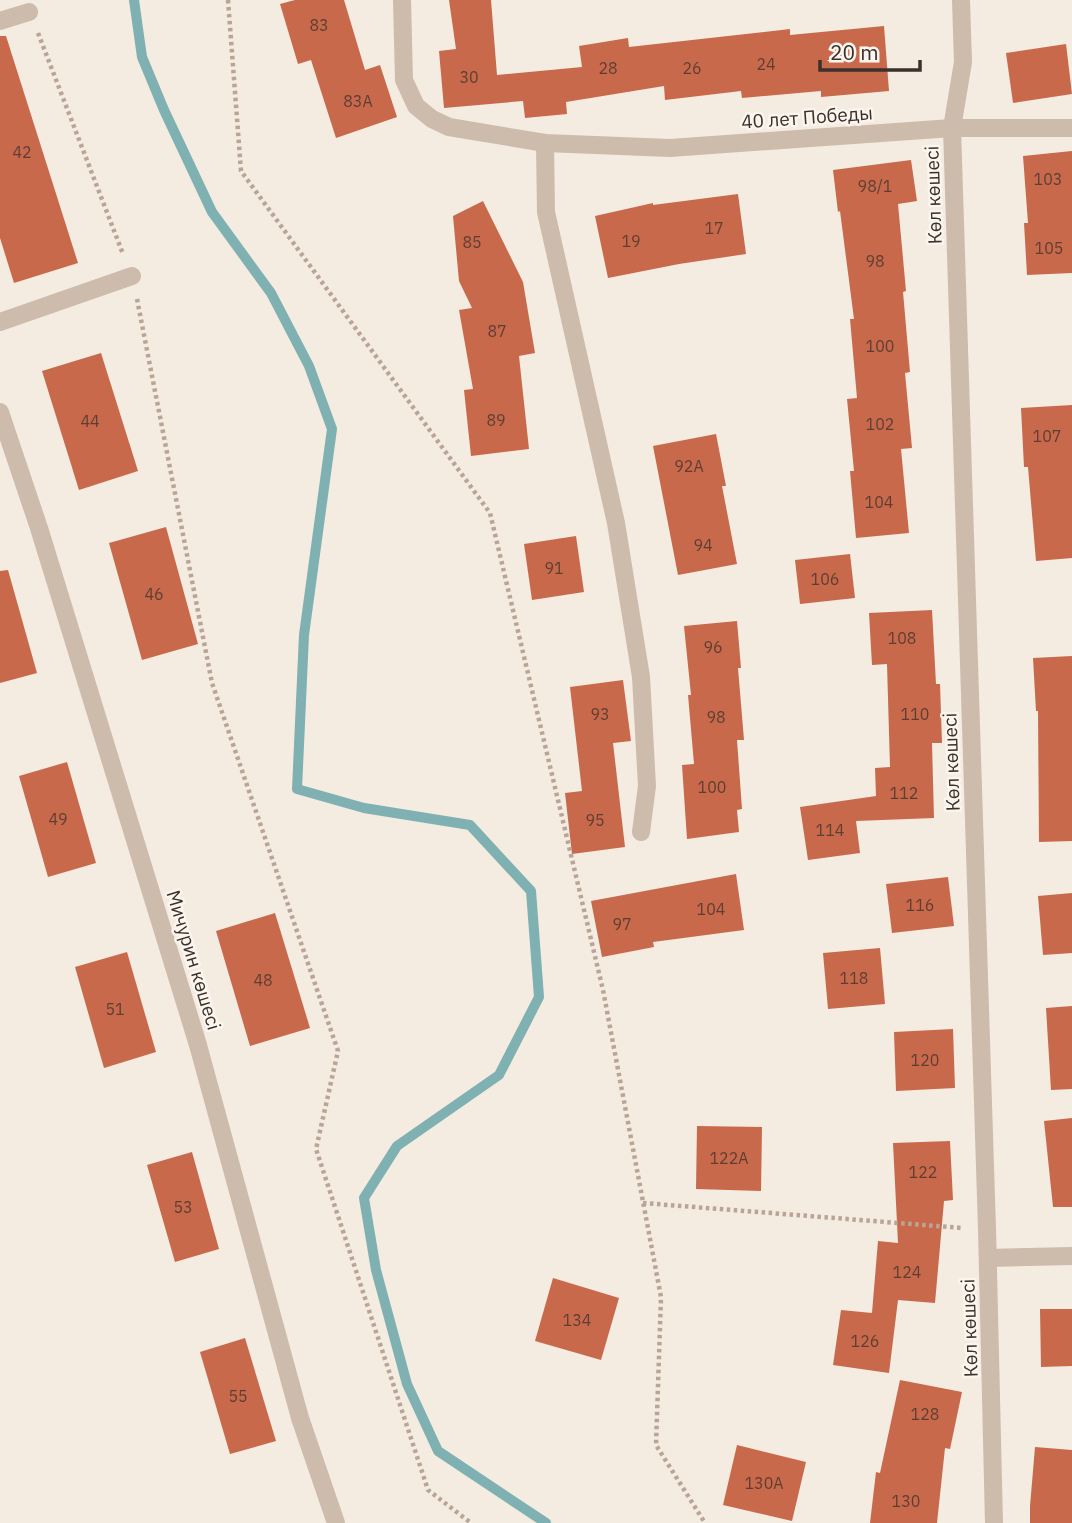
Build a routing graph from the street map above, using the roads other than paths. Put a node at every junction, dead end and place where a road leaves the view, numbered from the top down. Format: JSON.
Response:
{"nodes":[{"id":1,"x":402,"y":0,"type":"edge"},
{"id":2,"x":961,"y":0,"type":"edge"},
{"id":3,"x":29,"y":12,"type":"road end"},
{"id":4,"x":0,"y":22,"type":"edge"},
{"id":5,"x":952,"y":128,"type":"junction"},
{"id":6,"x":1072,"y":128,"type":"edge"},
{"id":7,"x":545,"y":144,"type":"junction"},
{"id":8,"x":132,"y":276,"type":"road end"},
{"id":9,"x":0,"y":323,"type":"edge"},
{"id":10,"x":0,"y":412,"type":"edge"},
{"id":11,"x":641,"y":832,"type":"dead end"},
{"id":12,"x":1072,"y":1256,"type":"edge"},
{"id":13,"x":988,"y":1258,"type":"junction"},
{"id":14,"x":336,"y":1523,"type":"edge"},
{"id":15,"x":995,"y":1523,"type":"edge"}],
"edges":[{"from":1,"to":7,"type":"street","name":"40 лет Победы"},
{"from":2,"to":5,"type":"street","name":"Көл көшесі"},
{"from":3,"to":4,"type":"street"},
{"from":5,"to":6,"type":"street","name":"40 лет Победы"},
{"from":5,"to":7,"type":"street","name":"40 лет Победы"},
{"from":5,"to":13,"type":"street","name":"Көл көшесі"},
{"from":7,"to":11,"type":"street"},
{"from":8,"to":9,"type":"street"},
{"from":10,"to":14,"type":"street","name":"Мичурин көшесі"},
{"from":12,"to":13,"type":"street"},
{"from":13,"to":15,"type":"street","name":"Көл көшесі"}]}
